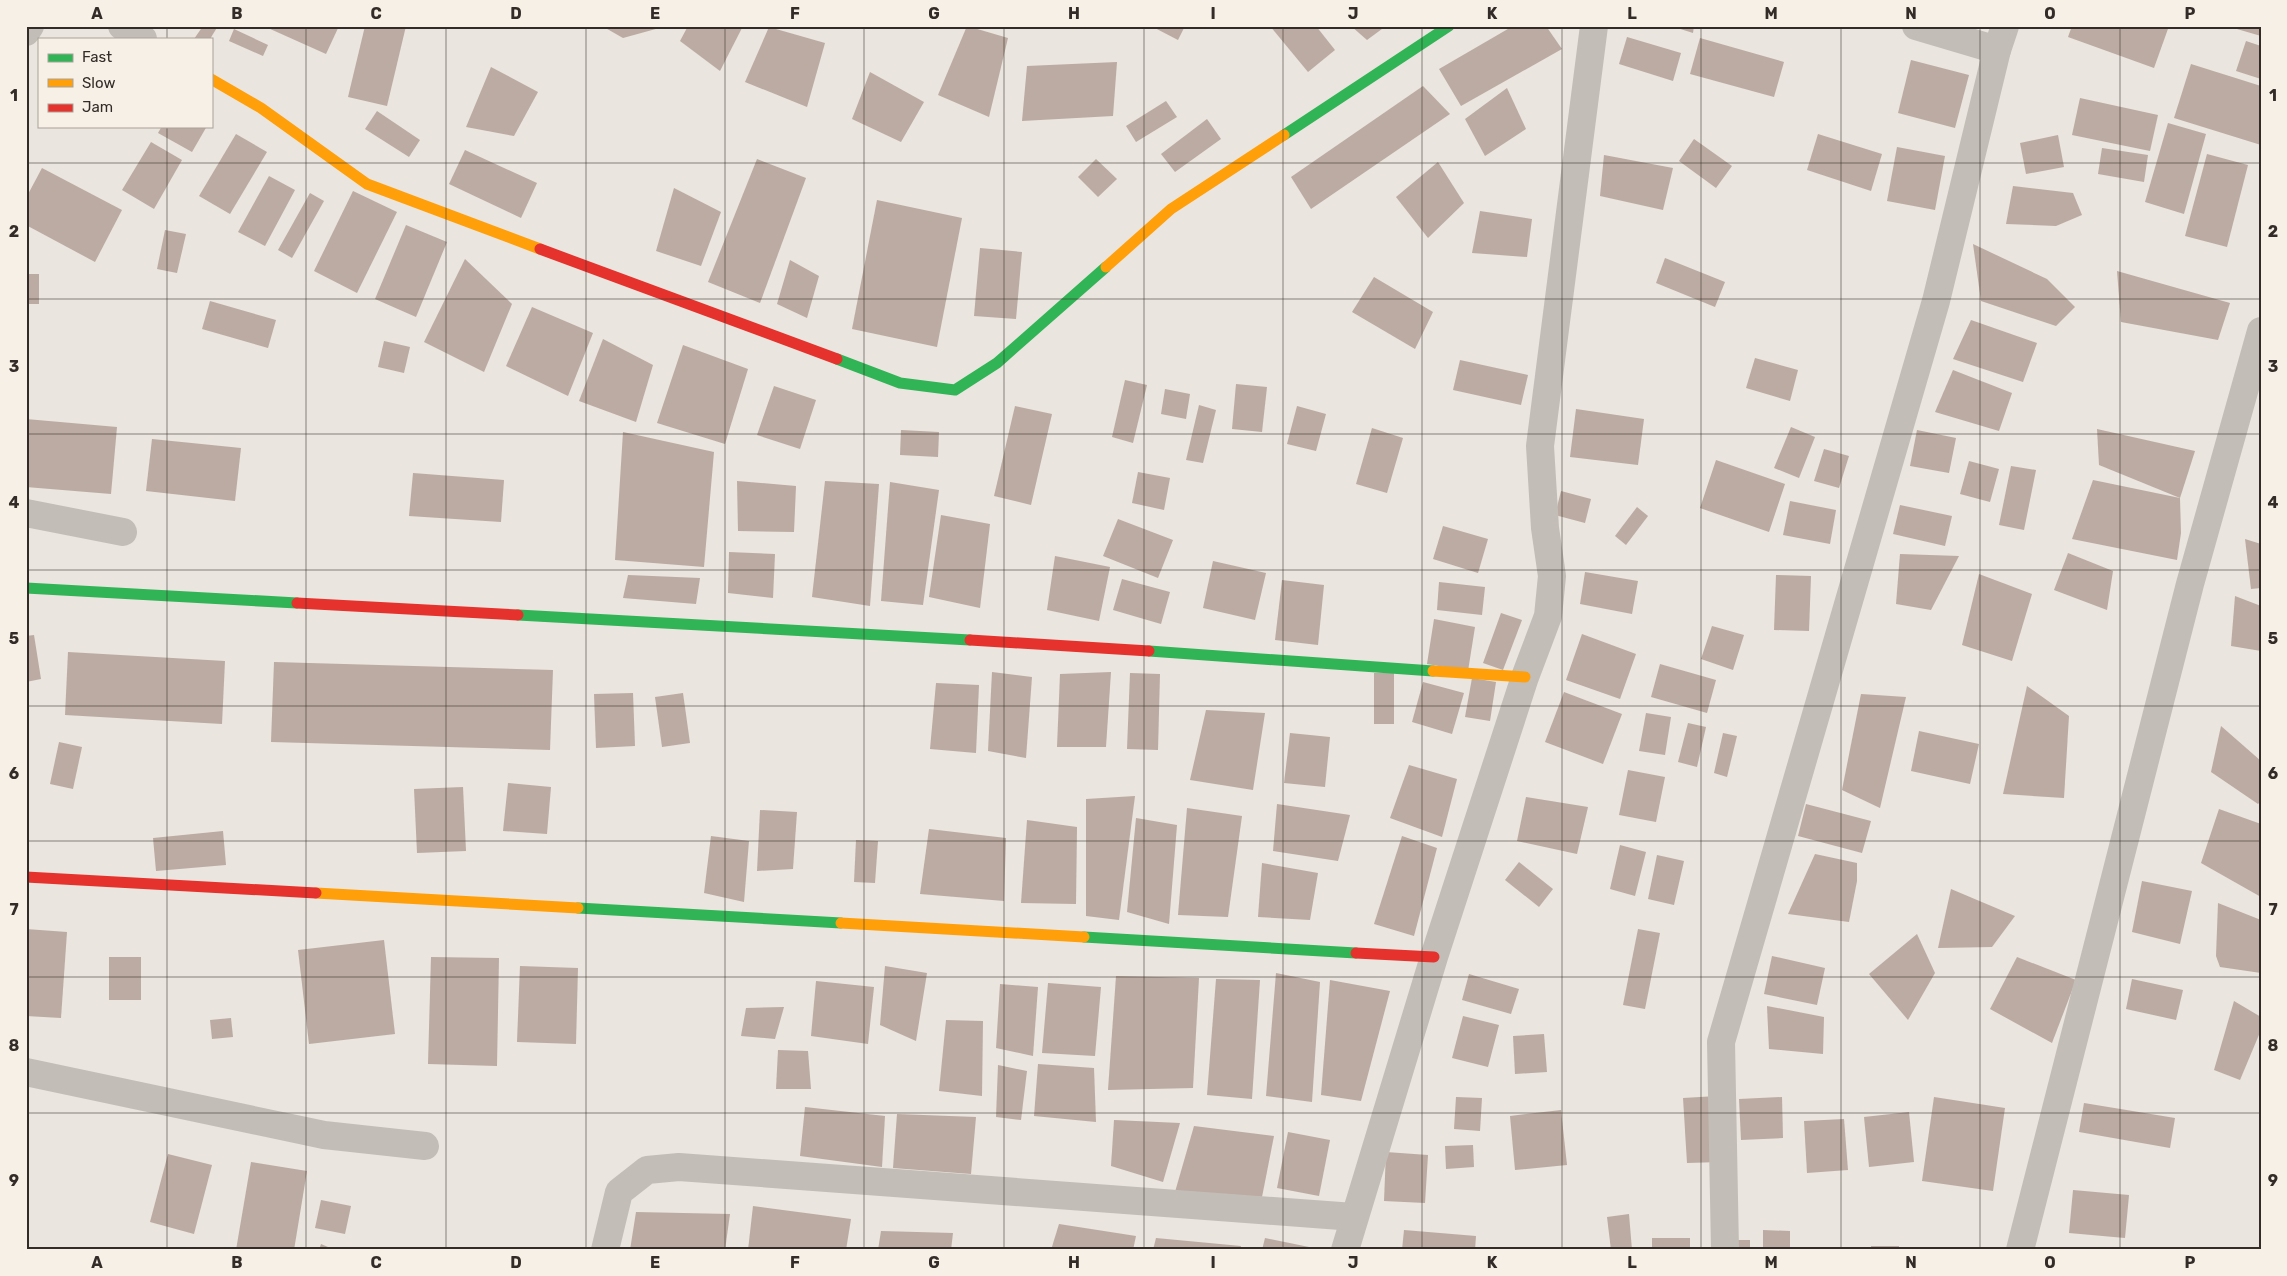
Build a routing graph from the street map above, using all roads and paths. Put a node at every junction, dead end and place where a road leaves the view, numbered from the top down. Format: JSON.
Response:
{"nodes":[{"id":1,"x":30,"y":26,"type":"edge"},
{"id":2,"x":122,"y":26,"type":"edge"},
{"id":3,"x":1449,"y":26,"type":"edge"},
{"id":4,"x":1594,"y":26,"type":"edge"},
{"id":5,"x":1916,"y":26,"type":"edge"},
{"id":6,"x":26,"y":32,"type":"edge"},
{"id":7,"x":141,"y":38,"type":"edge"},
{"id":8,"x":2001,"y":38,"type":"edge"},
{"id":9,"x":212,"y":80,"type":"edge"},
{"id":10,"x":2261,"y":332,"type":"edge"},
{"id":11,"x":26,"y":513,"type":"edge"},
{"id":12,"x":122,"y":532,"type":"dead end"},
{"id":13,"x":26,"y":588,"type":"edge"},
{"id":14,"x":1525,"y":677,"type":"junction"},
{"id":15,"x":26,"y":877,"type":"edge"},
{"id":16,"x":1434,"y":957,"type":"junction"},
{"id":17,"x":26,"y":1072,"type":"edge"},
{"id":18,"x":425,"y":1146,"type":"dead end"},
{"id":19,"x":1354,"y":1217,"type":"junction"},
{"id":20,"x":605,"y":1250,"type":"edge"},
{"id":21,"x":1345,"y":1250,"type":"edge"},
{"id":22,"x":1725,"y":1250,"type":"edge"},
{"id":23,"x":2020,"y":1250,"type":"edge"}],
"edges":[{"from":1,"to":6,"type":"street"},
{"from":2,"to":7,"type":"street"},
{"from":3,"to":9,"type":"street"},
{"from":4,"to":14,"type":"street"},
{"from":5,"to":8,"type":"street"},
{"from":8,"to":22,"type":"street"},
{"from":10,"to":23,"type":"street"},
{"from":11,"to":12,"type":"street"},
{"from":13,"to":14,"type":"street"},
{"from":14,"to":16,"type":"street"},
{"from":15,"to":16,"type":"street"},
{"from":16,"to":19,"type":"street"},
{"from":17,"to":18,"type":"street"},
{"from":19,"to":20,"type":"street"},
{"from":19,"to":21,"type":"street"}]}
